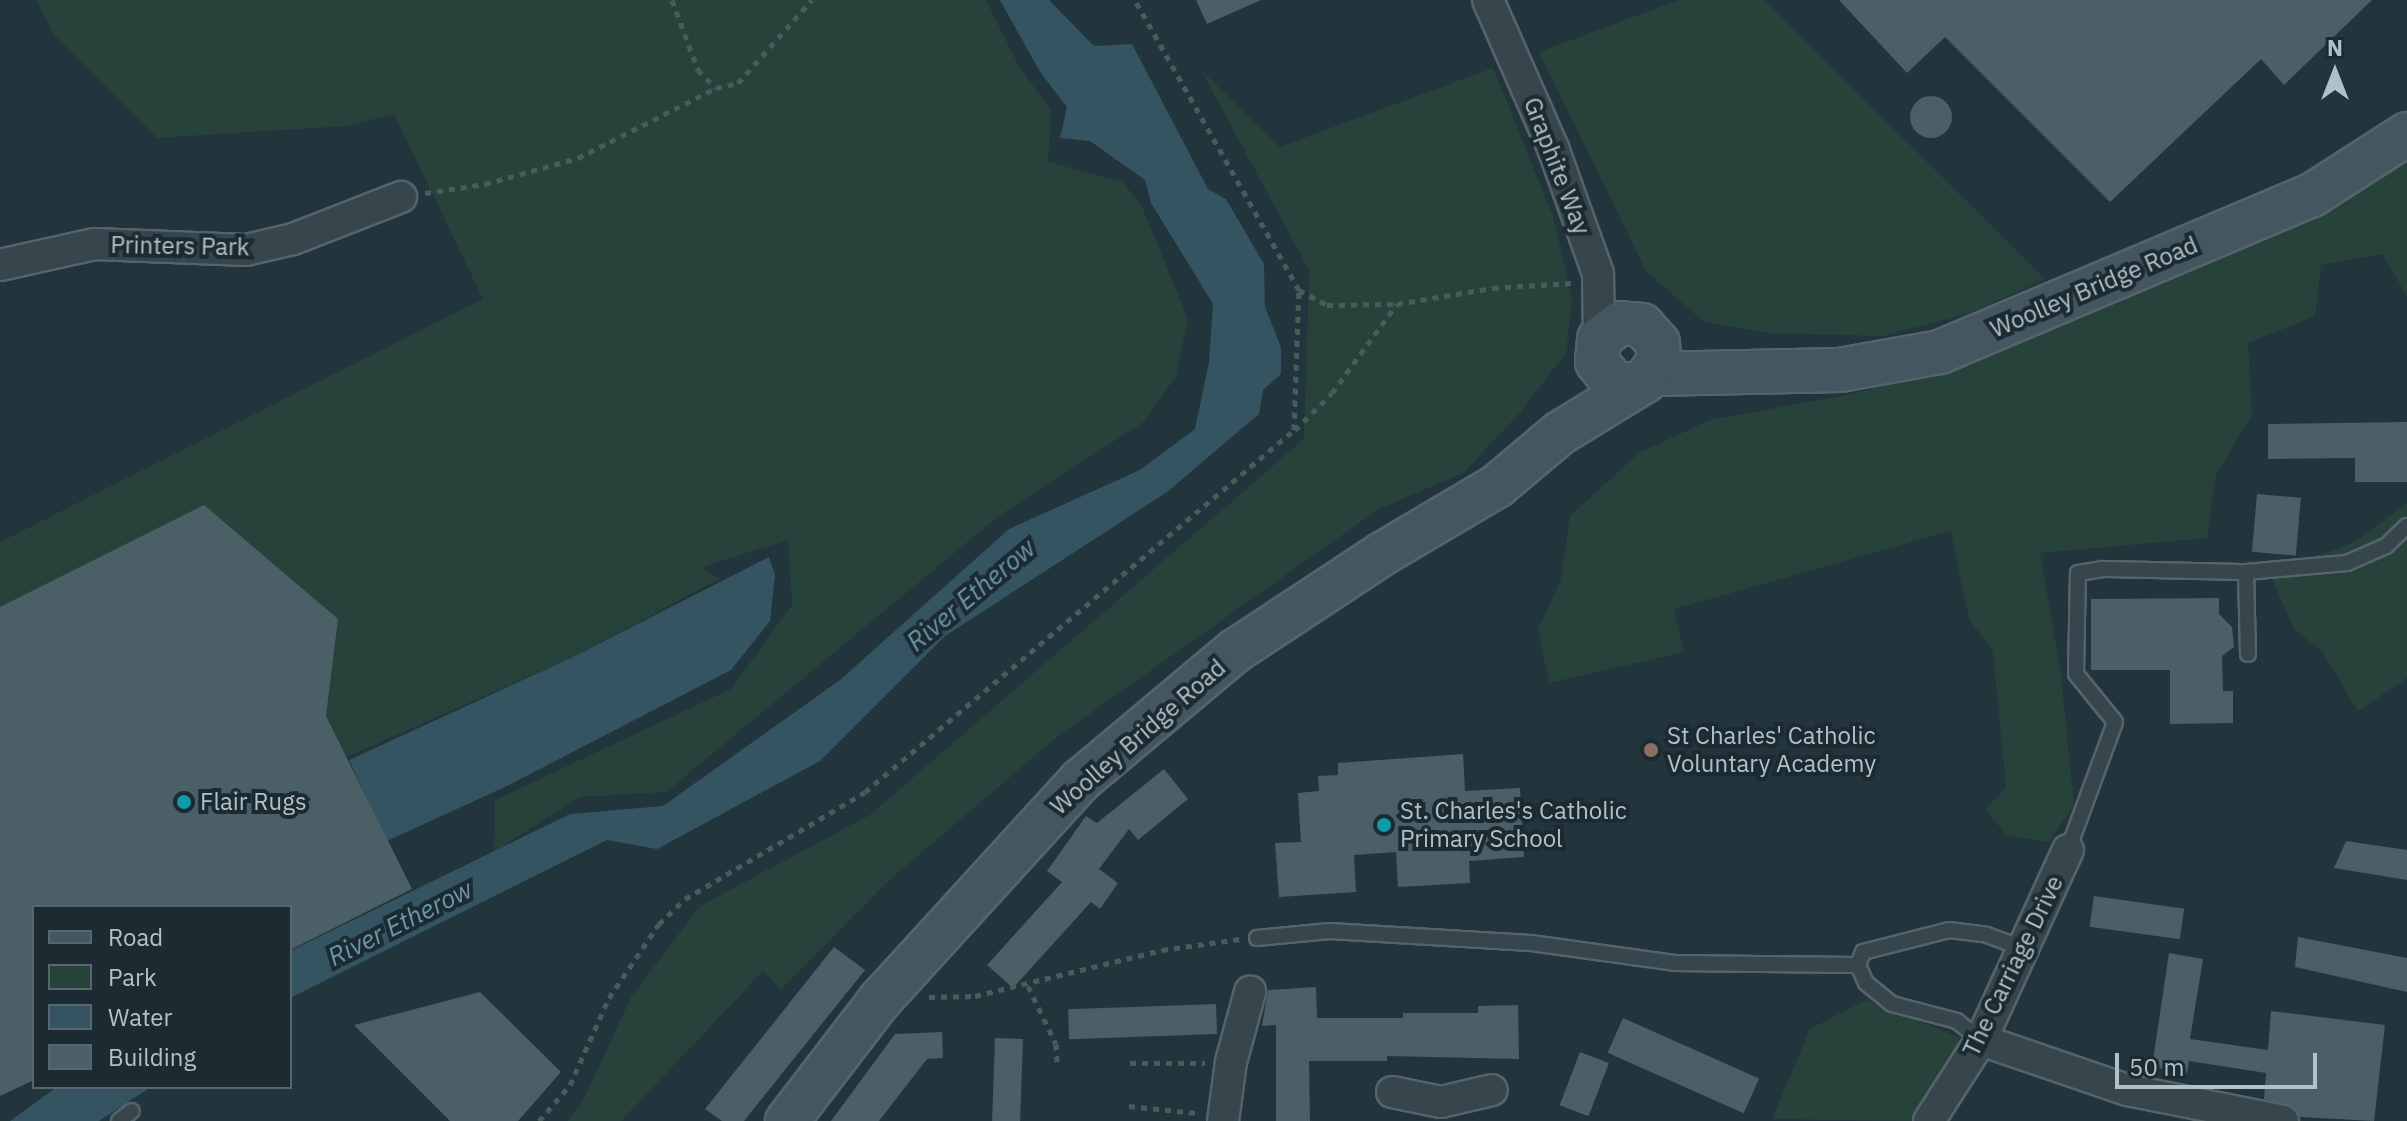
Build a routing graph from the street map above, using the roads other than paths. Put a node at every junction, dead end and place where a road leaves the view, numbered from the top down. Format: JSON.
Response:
{"nodes":[{"id":1,"x":1488,"y":0,"type":"edge"},
{"id":2,"x":2407,"y":134,"type":"edge"},
{"id":3,"x":401,"y":197,"type":"road end"},
{"id":4,"x":0,"y":265,"type":"edge"},
{"id":5,"x":1598,"y":274,"type":"junction"},
{"id":6,"x":1598,"y":350,"type":"junction"},
{"id":7,"x":1647,"y":357,"type":"junction"},
{"id":8,"x":1560,"y":433,"type":"junction"},
{"id":9,"x":2407,"y":526,"type":"edge"},
{"id":10,"x":2246,"y":572,"type":"junction"},
{"id":11,"x":2248,"y":654,"type":"dead end"},
{"id":12,"x":2068,"y":850,"type":"joint"},
{"id":13,"x":1257,"y":938,"type":"road end"},
{"id":14,"x":2026,"y":949,"type":"junction"},
{"id":15,"x":1858,"y":965,"type":"junction"},
{"id":16,"x":1250,"y":992,"type":"dead end"},
{"id":17,"x":1981,"y":1040,"type":"junction"},
{"id":18,"x":1492,"y":1090,"type":"dead end"},
{"id":19,"x":1392,"y":1092,"type":"dead end"},
{"id":20,"x":132,"y":1111,"type":"dead end"},
{"id":21,"x":1445,"y":1112,"type":"edge"},
{"id":22,"x":793,"y":1118,"type":"edge"},
{"id":23,"x":1223,"y":1118,"type":"edge"},
{"id":24,"x":119,"y":1121,"type":"edge"},
{"id":25,"x":1929,"y":1121,"type":"edge"},
{"id":26,"x":2283,"y":1121,"type":"edge"}],
"edges":[{"from":1,"to":5,"type":"street","name":"Graphite Way"},
{"from":2,"to":7,"type":"street","name":"Woolley Bridge Road"},
{"from":3,"to":4,"type":"street","name":"Printers Park"},
{"from":5,"to":6,"type":"street","name":"Graphite Way"},
{"from":5,"to":7,"type":"street"},
{"from":6,"to":7,"type":"street"},
{"from":6,"to":7,"type":"street"},
{"from":6,"to":8,"type":"street","name":"Woolley Bridge Road"},
{"from":7,"to":8,"type":"street","name":"Woolley Bridge Road"},
{"from":8,"to":22,"type":"street","name":"Woolley Bridge Road"},
{"from":9,"to":10,"type":"lane"},
{"from":10,"to":11,"type":"lane"},
{"from":10,"to":12,"type":"lane"},
{"from":12,"to":14,"type":"street","name":"The Carriage Drive"},
{"from":13,"to":15,"type":"lane"},
{"from":14,"to":15,"type":"lane"},
{"from":14,"to":17,"type":"street","name":"The Carriage Drive"},
{"from":15,"to":17,"type":"lane"},
{"from":16,"to":23,"type":"street"},
{"from":17,"to":25,"type":"street","name":"The Carriage Drive"},
{"from":17,"to":26,"type":"street"},
{"from":18,"to":21,"type":"street"},
{"from":19,"to":21,"type":"street"},
{"from":20,"to":24,"type":"lane"}]}
